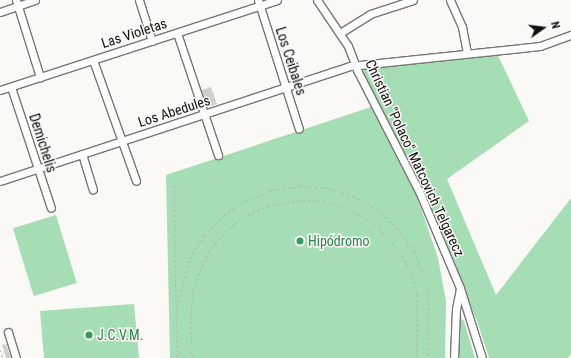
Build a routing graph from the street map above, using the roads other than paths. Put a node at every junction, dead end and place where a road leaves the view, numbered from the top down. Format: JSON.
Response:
{"nodes":[{"id":1,"x":35,"y":0,"type":"edge"},
{"id":2,"x":139,"y":0,"type":"edge"},
{"id":3,"x":277,"y":0,"type":"edge"},
{"id":4,"x":317,"y":0,"type":"edge"},
{"id":5,"x":413,"y":0,"type":"edge"},
{"id":6,"x":450,"y":0,"type":"edge"},
{"id":7,"x":17,"y":3,"type":"edge"},
{"id":8,"x":258,"y":3,"type":"edge"},
{"id":9,"x":0,"y":12,"type":"edge"},
{"id":10,"x":177,"y":33,"type":"junction"},
{"id":11,"x":340,"y":33,"type":"junction"},
{"id":12,"x":571,"y":35,"type":"edge"},
{"id":13,"x":152,"y":40,"type":"junction"},
{"id":14,"x":467,"y":53,"type":"junction"},
{"id":15,"x":93,"y":60,"type":"junction"},
{"id":16,"x":355,"y":65,"type":"junction"},
{"id":17,"x":40,"y":77,"type":"junction"},
{"id":18,"x":11,"y":87,"type":"junction"},
{"id":19,"x":286,"y":88,"type":"junction"},
{"id":20,"x":0,"y":90,"type":"edge"},
{"id":21,"x":204,"y":115,"type":"junction"},
{"id":22,"x":299,"y":130,"type":"dead end"},
{"id":23,"x":122,"y":141,"type":"junction"},
{"id":24,"x":82,"y":154,"type":"junction"},
{"id":25,"x":218,"y":155,"type":"dead end"},
{"id":26,"x":38,"y":169,"type":"junction"},
{"id":27,"x":0,"y":181,"type":"edge"},
{"id":28,"x":136,"y":181,"type":"dead end"},
{"id":29,"x":93,"y":189,"type":"dead end"},
{"id":30,"x":51,"y":208,"type":"dead end"},
{"id":31,"x":460,"y":288,"type":"junction"},
{"id":32,"x":8,"y":332,"type":"dead end"},
{"id":33,"x":16,"y":358,"type":"edge"},
{"id":34,"x":454,"y":358,"type":"edge"},
{"id":35,"x":482,"y":358,"type":"edge"}],
"edges":[{"from":1,"to":7,"type":"street"},
{"from":2,"to":13,"type":"street"},
{"from":3,"to":8,"type":"street","name":"Las Violetas"},
{"from":4,"to":11,"type":"street","name":"Christian \"Polaco\" Matcovich Telgarecz"},
{"from":5,"to":11,"type":"street"},
{"from":6,"to":14,"type":"street"},
{"from":7,"to":9,"type":"street"},
{"from":7,"to":17,"type":"street"},
{"from":8,"to":10,"type":"street","name":"Las Violetas"},
{"from":8,"to":19,"type":"street","name":"Los Ceibales"},
{"from":10,"to":13,"type":"street","name":"Las Violetas"},
{"from":10,"to":21,"type":"street"},
{"from":11,"to":16,"type":"street","name":"Christian \"Polaco\" Matcovich Telgarecz"},
{"from":12,"to":14,"type":"street","name":"Los Abedules"},
{"from":13,"to":15,"type":"street","name":"Las Violetas"},
{"from":14,"to":16,"type":"street","name":"Los Abedules"},
{"from":15,"to":17,"type":"street","name":"Las Violetas"},
{"from":15,"to":23,"type":"street"},
{"from":16,"to":19,"type":"street","name":"Los Abedules"},
{"from":16,"to":31,"type":"street","name":"Christian \"Polaco\" Matcovich Telgarecz"},
{"from":17,"to":18,"type":"street","name":"Las Violetas"},
{"from":18,"to":20,"type":"street","name":"Las Violetas"},
{"from":18,"to":26,"type":"street","name":"Demichelis"},
{"from":19,"to":21,"type":"street","name":"Los Abedules"},
{"from":19,"to":22,"type":"street","name":"Los Ceibales"},
{"from":21,"to":23,"type":"street","name":"Los Abedules"},
{"from":21,"to":25,"type":"street"},
{"from":23,"to":24,"type":"street","name":"Los Abedules"},
{"from":23,"to":28,"type":"street"},
{"from":24,"to":26,"type":"street","name":"Los Abedules"},
{"from":24,"to":29,"type":"street"},
{"from":26,"to":27,"type":"street","name":"Los Abedules"},
{"from":26,"to":30,"type":"street","name":"Demichelis"},
{"from":31,"to":34,"type":"street"},
{"from":31,"to":35,"type":"street","name":"Christian \"Polaco\" Matcovich Telgarecz"},
{"from":32,"to":33,"type":"street"}]}
